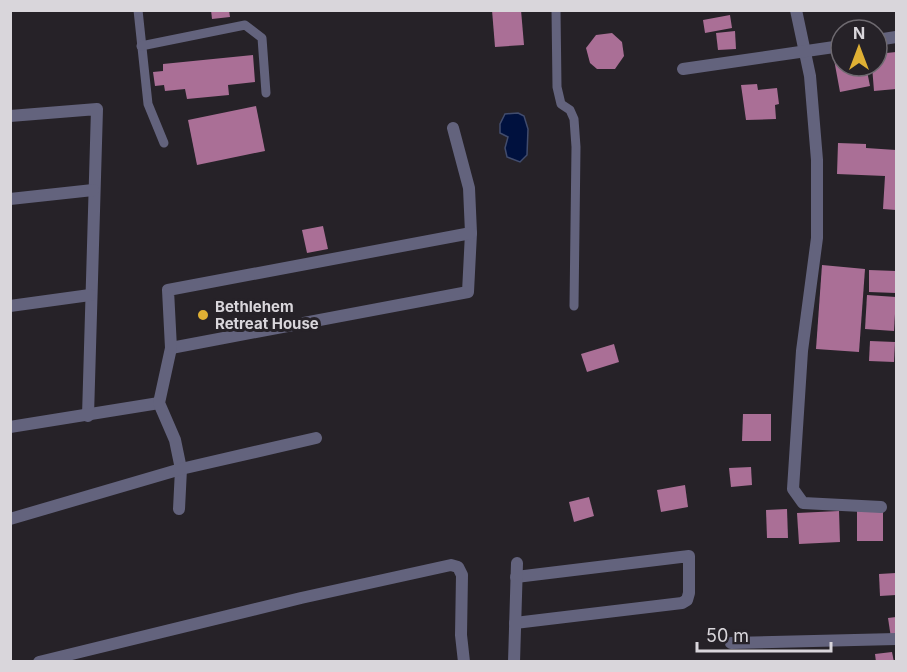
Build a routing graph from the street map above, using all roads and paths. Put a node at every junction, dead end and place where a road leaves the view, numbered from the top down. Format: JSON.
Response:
{"nodes":[{"id":1,"x":138,"y":10,"type":"edge"},
{"id":2,"x":796,"y":10,"type":"edge"},
{"id":3,"x":556,"y":11,"type":"edge"},
{"id":4,"x":141,"y":46,"type":"junction"},
{"id":5,"x":829,"y":48,"type":"edge"},
{"id":6,"x":803,"y":52,"type":"junction"},
{"id":7,"x":682,"y":69,"type":"dead end"},
{"id":8,"x":266,"y":93,"type":"dead end"},
{"id":9,"x":10,"y":116,"type":"edge"},
{"id":10,"x":453,"y":128,"type":"dead end"},
{"id":11,"x":164,"y":143,"type":"dead end"},
{"id":12,"x":93,"y":189,"type":"junction"},
{"id":13,"x":10,"y":199,"type":"edge"},
{"id":14,"x":471,"y":232,"type":"junction"},
{"id":15,"x":90,"y":295,"type":"junction"},
{"id":16,"x":10,"y":306,"type":"edge"},
{"id":17,"x":574,"y":306,"type":"dead end"},
{"id":18,"x":171,"y":348,"type":"junction"},
{"id":19,"x":159,"y":403,"type":"junction"},
{"id":20,"x":88,"y":416,"type":"junction"},
{"id":21,"x":10,"y":427,"type":"edge"},
{"id":22,"x":316,"y":438,"type":"dead end"},
{"id":23,"x":182,"y":469,"type":"junction"},
{"id":24,"x":881,"y":507,"type":"dead end"},
{"id":25,"x":178,"y":509,"type":"dead end"},
{"id":26,"x":10,"y":519,"type":"edge"},
{"id":27,"x":517,"y":563,"type":"dead end"},
{"id":28,"x":516,"y":578,"type":"junction"},
{"id":29,"x":515,"y":623,"type":"junction"},
{"id":30,"x":897,"y":639,"type":"edge"},
{"id":31,"x":731,"y":643,"type":"dead end"},
{"id":32,"x":39,"y":662,"type":"edge"},
{"id":33,"x":464,"y":662,"type":"edge"},
{"id":34,"x":514,"y":662,"type":"edge"}],
"edges":[{"from":1,"to":4,"type":"lane"},
{"from":2,"to":6,"type":"street"},
{"from":3,"to":17,"type":"lane"},
{"from":4,"to":8,"type":"lane"},
{"from":4,"to":11,"type":"lane"},
{"from":5,"to":6,"type":"street"},
{"from":6,"to":7,"type":"street"},
{"from":6,"to":24,"type":"street"},
{"from":9,"to":12,"type":"street"},
{"from":10,"to":14,"type":"street"},
{"from":12,"to":13,"type":"street"},
{"from":12,"to":15,"type":"street"},
{"from":14,"to":18,"type":"street"},
{"from":14,"to":18,"type":"street"},
{"from":15,"to":16,"type":"street"},
{"from":15,"to":20,"type":"street"},
{"from":18,"to":19,"type":"street"},
{"from":19,"to":20,"type":"street"},
{"from":19,"to":23,"type":"street"},
{"from":20,"to":21,"type":"street"},
{"from":22,"to":23,"type":"street"},
{"from":23,"to":25,"type":"street"},
{"from":23,"to":26,"type":"street"},
{"from":27,"to":28,"type":"street"},
{"from":28,"to":29,"type":"street"},
{"from":28,"to":29,"type":"street"},
{"from":29,"to":34,"type":"street"},
{"from":30,"to":31,"type":"street"},
{"from":32,"to":33,"type":"street"}]}
